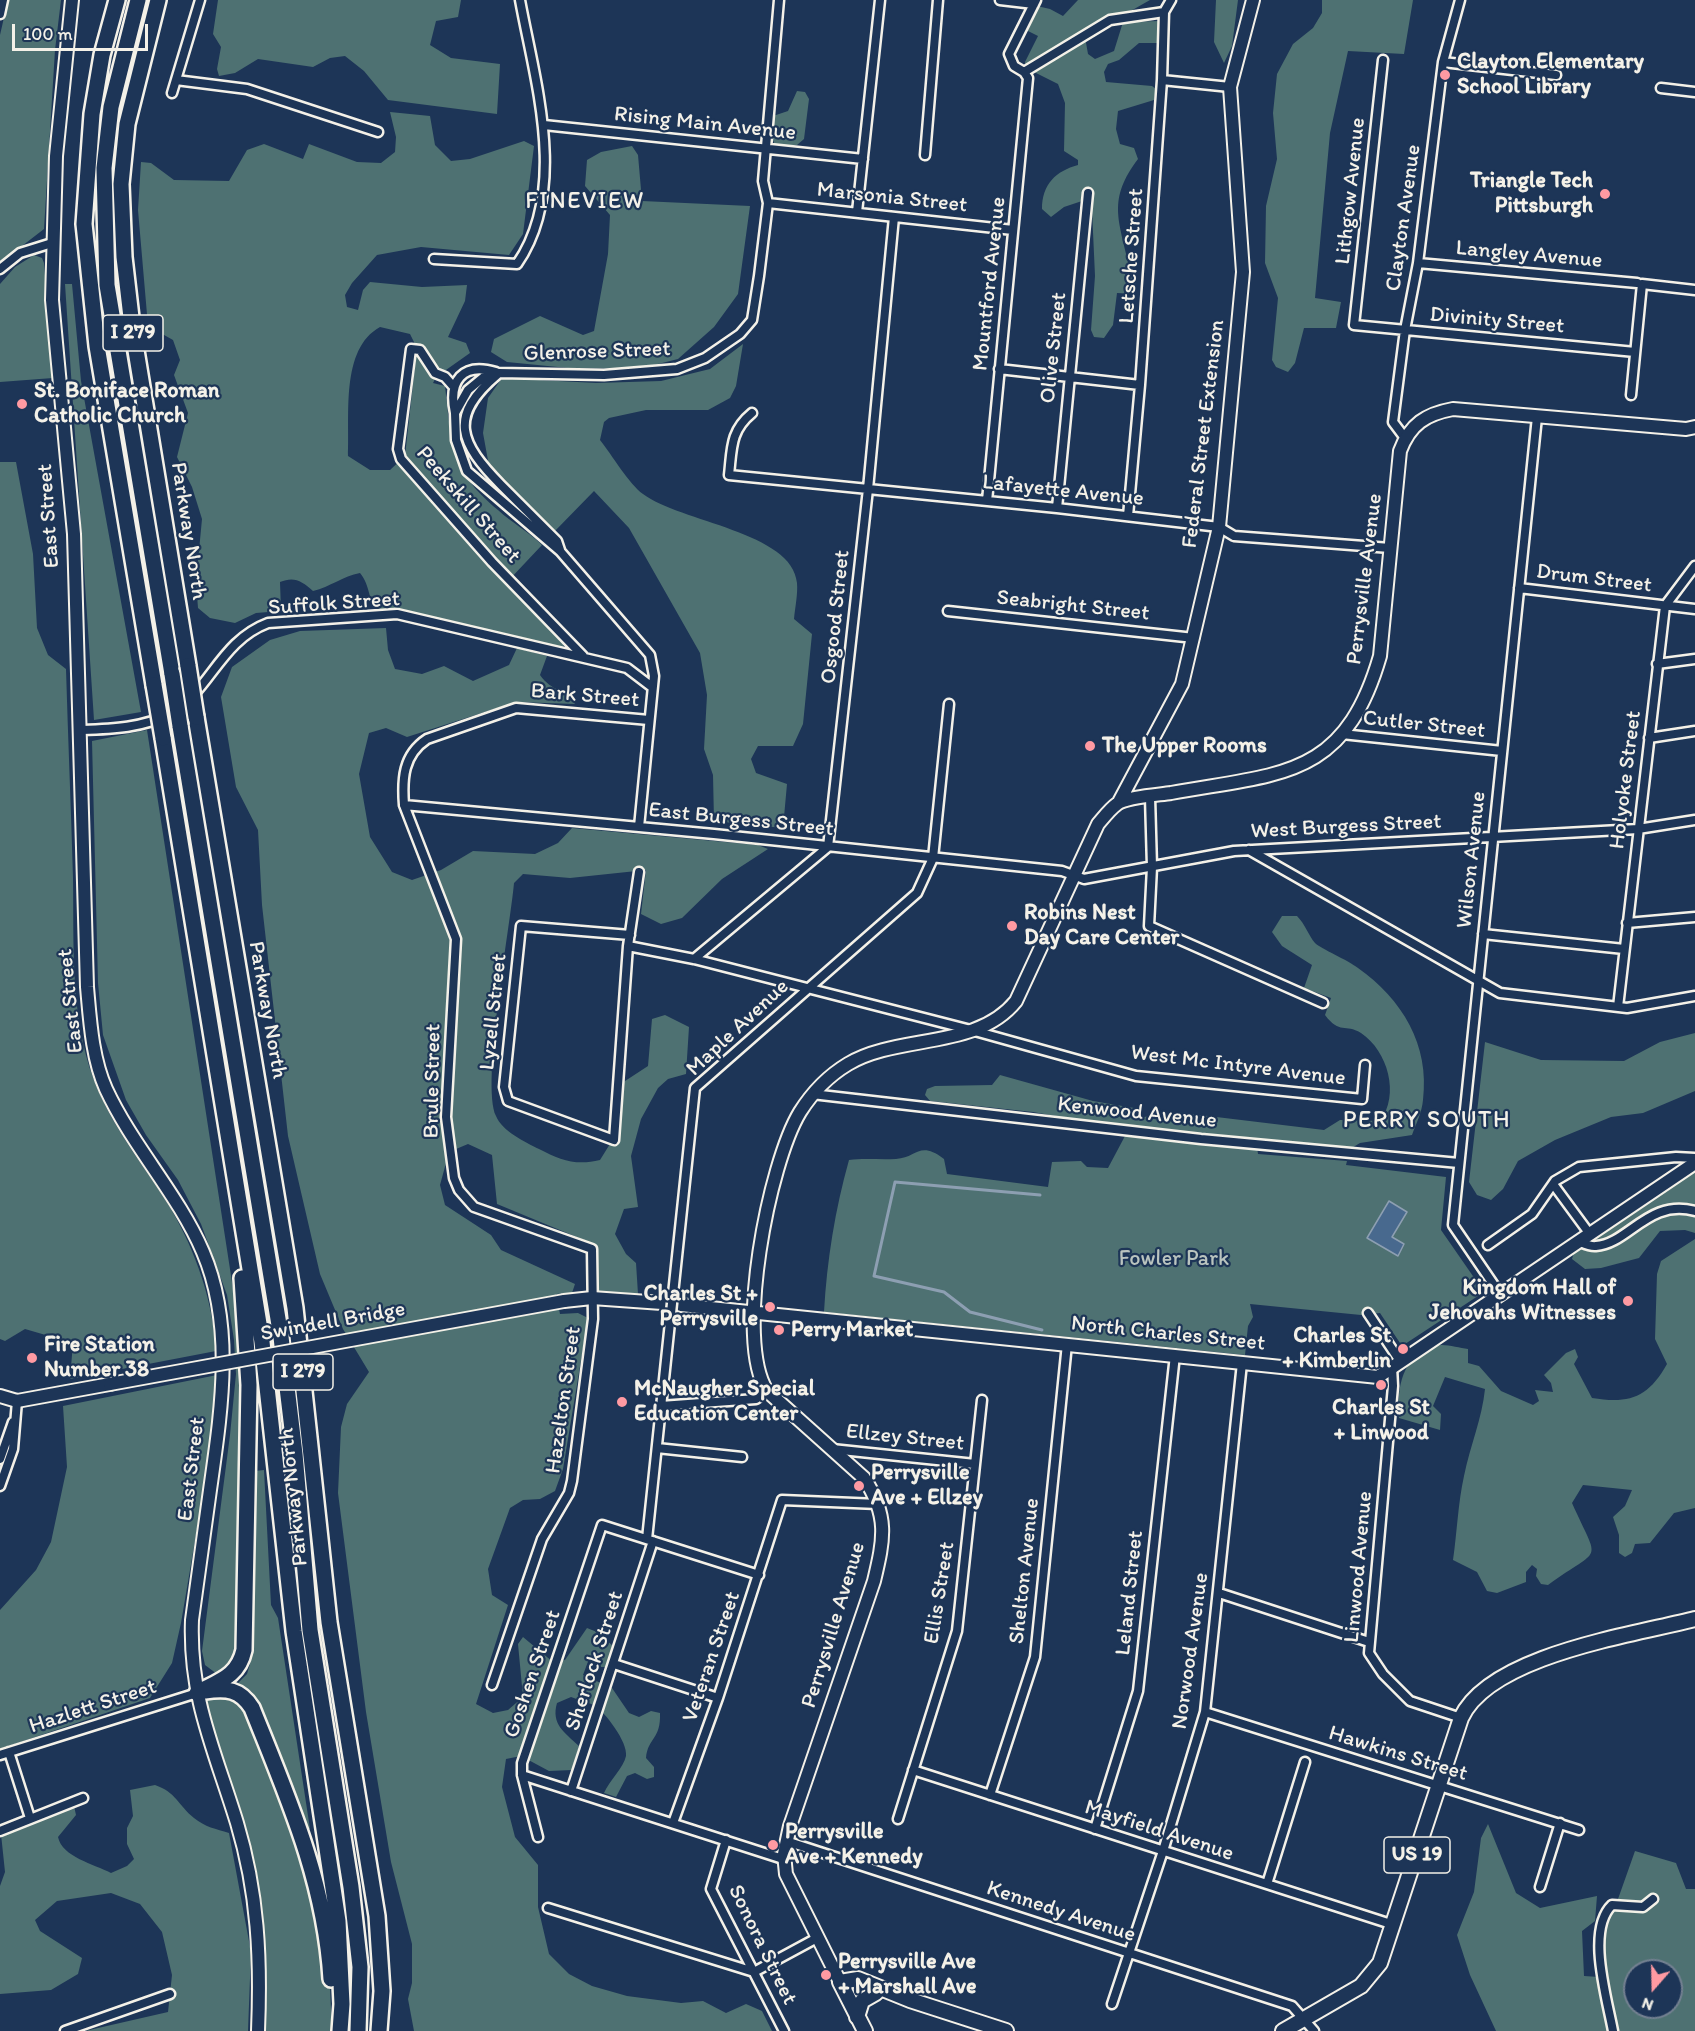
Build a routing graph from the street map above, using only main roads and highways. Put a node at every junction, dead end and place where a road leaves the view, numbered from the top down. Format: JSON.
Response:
{"nodes":[{"id":1,"x":72,"y":0,"type":"edge"},
{"id":2,"x":117,"y":0,"type":"edge"},
{"id":3,"x":138,"y":0,"type":"edge"},
{"id":4,"x":158,"y":0,"type":"edge"},
{"id":5,"x":1253,"y":0,"type":"edge"},
{"id":6,"x":1695,"y":427,"type":"edge"},
{"id":7,"x":1119,"y":802,"type":"junction"},
{"id":8,"x":1695,"y":1163,"type":"edge"},
{"id":9,"x":234,"y":1179,"type":"junction"},
{"id":10,"x":662,"y":1303,"type":"dead end"},
{"id":11,"x":676,"y":1309,"type":"road end"},
{"id":12,"x":755,"y":1313,"type":"junction"},
{"id":13,"x":0,"y":1396,"type":"edge"},
{"id":14,"x":1695,"y":1619,"type":"edge"},
{"id":15,"x":196,"y":1693,"type":"junction"},
{"id":16,"x":840,"y":1982,"type":"junction"},
{"id":17,"x":876,"y":1993,"type":"junction"},
{"id":18,"x":910,"y":2000,"type":"junction"},
{"id":19,"x":857,"y":2017,"type":"junction"},
{"id":20,"x":258,"y":2031,"type":"edge"},
{"id":21,"x":332,"y":2031,"type":"edge"},
{"id":22,"x":340,"y":2031,"type":"edge"},
{"id":23,"x":358,"y":2031,"type":"edge"},
{"id":24,"x":379,"y":2031,"type":"edge"},
{"id":25,"x":865,"y":2031,"type":"edge"},
{"id":26,"x":1006,"y":2031,"type":"edge"},
{"id":27,"x":1283,"y":2031,"type":"edge"}],
"edges":[{"from":1,"to":15,"type":"main road","name":"East Street"},
{"from":2,"to":9,"type":"highway","name":"Parkway North","number":"I 279","bridge":true},
{"from":3,"to":23,"type":"highway","bridge":true},
{"from":4,"to":24,"type":"highway","name":"Parkway North","number":"I 279","bridge":true},
{"from":5,"to":7,"type":"main road","name":"Federal Street Extension"},
{"from":6,"to":7,"type":"main road","name":"Perrysville Avenue"},
{"from":7,"to":12,"type":"main road","name":"Perrysville Avenue"},
{"from":8,"to":12,"type":"main road","name":"North Charles Street"},
{"from":9,"to":15,"type":"highway"},
{"from":9,"to":22,"type":"highway","name":"Parkway North","number":"I 279"},
{"from":10,"to":13,"type":"main road","name":"Swindell Bridge","bridge":true},
{"from":11,"to":12,"type":"main road","name":"North Charles Street"},
{"from":12,"to":16,"type":"main road","name":"Perrysville Avenue"},
{"from":14,"to":27,"type":"main road","number":"US 19"},
{"from":15,"to":20,"type":"main road","name":"East Street"},
{"from":15,"to":21,"type":"highway"},
{"from":16,"to":17,"type":"main road"},
{"from":16,"to":18,"type":"main road"},
{"from":16,"to":19,"type":"main road","name":"Perrysville Avenue"},
{"from":17,"to":18,"type":"main road"},
{"from":17,"to":19,"type":"main road"},
{"from":18,"to":26,"type":"main road"},
{"from":19,"to":25,"type":"main road","name":"Perrysville Avenue"}]}
